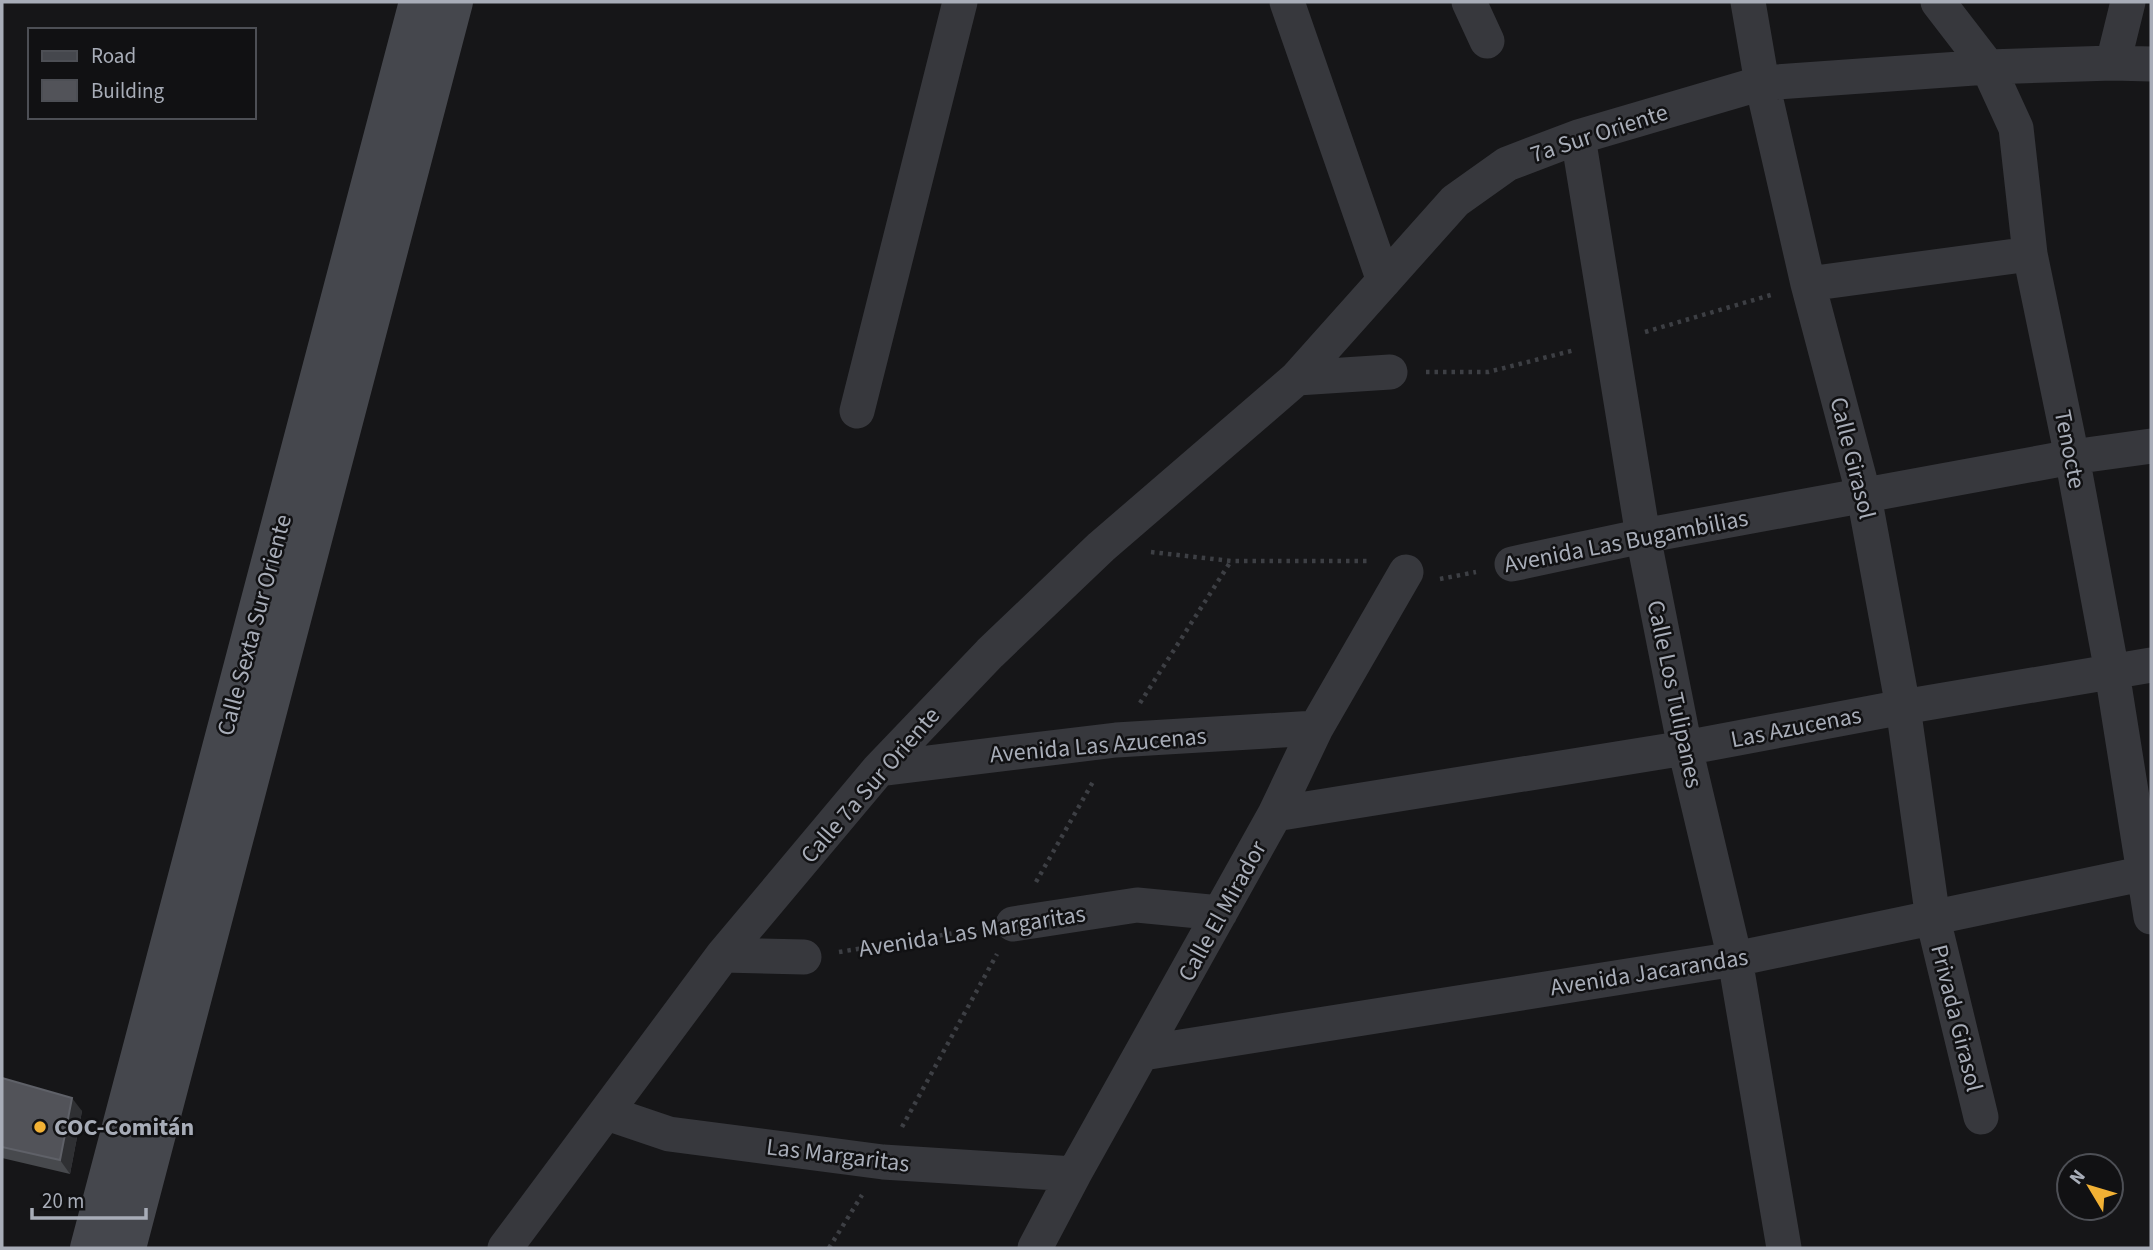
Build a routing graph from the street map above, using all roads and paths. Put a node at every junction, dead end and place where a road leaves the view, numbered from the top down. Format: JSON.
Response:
{"nodes":[{"id":1,"x":418,"y":2,"type":"edge"},
{"id":2,"x":454,"y":2,"type":"edge"},
{"id":3,"x":960,"y":2,"type":"edge"},
{"id":4,"x":1287,"y":2,"type":"edge"},
{"id":5,"x":1469,"y":2,"type":"edge"},
{"id":6,"x":1748,"y":2,"type":"edge"},
{"id":7,"x":1938,"y":2,"type":"edge"},
{"id":8,"x":2128,"y":2,"type":"edge"},
{"id":9,"x":1487,"y":41,"type":"dead end"},
{"id":10,"x":2113,"y":63,"type":"junction"},
{"id":11,"x":2151,"y":64,"type":"edge"},
{"id":12,"x":1988,"y":67,"type":"junction"},
{"id":13,"x":1762,"y":83,"type":"junction"},
{"id":14,"x":1577,"y":137,"type":"junction"},
{"id":15,"x":2030,"y":254,"type":"junction"},
{"id":16,"x":1384,"y":281,"type":"junction"},
{"id":17,"x":1808,"y":284,"type":"junction"},
{"id":18,"x":1390,"y":372,"type":"dead end"},
{"id":19,"x":1297,"y":378,"type":"junction"},
{"id":20,"x":856,"y":411,"type":"dead end"},
{"id":21,"x":2151,"y":446,"type":"edge"},
{"id":22,"x":2072,"y":457,"type":"junction"},
{"id":23,"x":1864,"y":496,"type":"junction"},
{"id":24,"x":1643,"y":536,"type":"junction"},
{"id":25,"x":1101,"y":547,"type":"junction"},
{"id":26,"x":1512,"y":564,"type":"joint"},
{"id":27,"x":1406,"y":572,"type":"junction"},
{"id":28,"x":273,"y":623,"type":"junction"},
{"id":29,"x":2151,"y":665,"type":"edge"},
{"id":30,"x":2112,"y":672,"type":"junction"},
{"id":31,"x":1903,"y":707,"type":"junction"},
{"id":32,"x":1317,"y":728,"type":"junction"},
{"id":33,"x":1685,"y":748,"type":"junction"},
{"id":34,"x":879,"y":769,"type":"junction"},
{"id":35,"x":1275,"y":814,"type":"junction"},
{"id":36,"x":2148,"y":873,"type":"edge"},
{"id":37,"x":1220,"y":913,"type":"junction"},
{"id":38,"x":2151,"y":917,"type":"edge"},
{"id":39,"x":1933,"y":919,"type":"junction"},
{"id":40,"x":1013,"y":924,"type":"joint"},
{"id":41,"x":723,"y":955,"type":"junction"},
{"id":42,"x":804,"y":957,"type":"joint"},
{"id":43,"x":1735,"y":959,"type":"junction"},
{"id":44,"x":1143,"y":1053,"type":"junction"},
{"id":45,"x":607,"y":1113,"type":"junction"},
{"id":46,"x":1981,"y":1117,"type":"dead end"},
{"id":47,"x":1074,"y":1174,"type":"junction"},
{"id":48,"x":89,"y":1248,"type":"edge"},
{"id":49,"x":127,"y":1248,"type":"edge"},
{"id":50,"x":505,"y":1248,"type":"edge"},
{"id":51,"x":1035,"y":1248,"type":"edge"},
{"id":52,"x":1784,"y":1248,"type":"edge"}],
"edges":[{"from":1,"to":28,"type":"main road","name":"Calle Sexta Sur Oriente"},
{"from":2,"to":28,"type":"main road","name":"Calle Sexta Sur Oriente"},
{"from":3,"to":20,"type":"street"},
{"from":4,"to":16,"type":"street"},
{"from":5,"to":9,"type":"street"},
{"from":6,"to":13,"type":"street","name":"Calle Girasol"},
{"from":7,"to":12,"type":"street","name":"Tenocte"},
{"from":8,"to":10,"type":"street"},
{"from":10,"to":11,"type":"street","name":"7a Sur Oriente"},
{"from":10,"to":12,"type":"street","name":"7a Sur Oriente"},
{"from":12,"to":13,"type":"street","name":"7a Sur Oriente"},
{"from":12,"to":15,"type":"street","name":"Tenocte"},
{"from":13,"to":14,"type":"street","name":"7a Sur Oriente"},
{"from":13,"to":17,"type":"street","name":"Calle Girasol"},
{"from":14,"to":16,"type":"street","name":"7a Sur Oriente"},
{"from":14,"to":24,"type":"street","name":"Calle Los Tulipanes"},
{"from":15,"to":17,"type":"street"},
{"from":15,"to":22,"type":"street","name":"Tenocte"},
{"from":16,"to":19,"type":"street","name":"7a Sur Oriente"},
{"from":17,"to":23,"type":"street","name":"Calle Girasol"},
{"from":18,"to":19,"type":"street"},
{"from":19,"to":25,"type":"street","name":"Calle 7a Sur Oriente"},
{"from":21,"to":22,"type":"street","name":"Avenida Las Bugambilias"},
{"from":22,"to":23,"type":"street","name":"Avenida Las Bugambilias"},
{"from":22,"to":30,"type":"street","name":"Tenocte"},
{"from":23,"to":24,"type":"street","name":"Avenida Las Bugambilias"},
{"from":23,"to":31,"type":"street","name":"Calle Girasol"},
{"from":24,"to":26,"type":"street","name":"Avenida Las Bugambilias"},
{"from":24,"to":33,"type":"street","name":"Calle Los Tulipanes"},
{"from":25,"to":27,"type":"path","name":"Avenida Las Bugambilias"},
{"from":25,"to":34,"type":"street","name":"Calle 7a Sur Oriente"},
{"from":26,"to":27,"type":"path","name":"Avenida Las Bugambilias"},
{"from":27,"to":32,"type":"street","name":"Calle El Mirador"},
{"from":28,"to":48,"type":"main road","name":"Calle Sexta Sur Oriente"},
{"from":28,"to":49,"type":"main road","name":"Calle Sexta Sur Oriente"},
{"from":29,"to":30,"type":"street","name":"Las Azucenas"},
{"from":30,"to":31,"type":"street","name":"Las Azucenas"},
{"from":30,"to":36,"type":"street","name":"Tenocte"},
{"from":31,"to":33,"type":"street","name":"Las Azucenas"},
{"from":31,"to":39,"type":"street","name":"Calle Girasol"},
{"from":32,"to":34,"type":"street","name":"Avenida Las Azucenas"},
{"from":32,"to":35,"type":"street","name":"Calle El Mirador"},
{"from":33,"to":35,"type":"street","name":"Las Azucenas"},
{"from":33,"to":43,"type":"street","name":"Calle Los Tulipanes"},
{"from":34,"to":41,"type":"street","name":"Calle 7a Sur Oriente"},
{"from":35,"to":37,"type":"street","name":"Calle El Mirador"},
{"from":36,"to":38,"type":"street","name":"Tenocte"},
{"from":36,"to":39,"type":"street","name":"Avenida Jacarandas"},
{"from":37,"to":40,"type":"street","name":"Avenida Las Margaritas"},
{"from":37,"to":44,"type":"street","name":"Calle El Mirador"},
{"from":39,"to":43,"type":"street","name":"Avenida Jacarandas"},
{"from":39,"to":46,"type":"street","name":"Privada Girasol"},
{"from":40,"to":42,"type":"path","name":"Avenida Las Margaritas"},
{"from":41,"to":42,"type":"street"},
{"from":41,"to":45,"type":"street","name":"Calle 7a Sur Oriente"},
{"from":43,"to":44,"type":"street","name":"Avenida Jacarandas"},
{"from":43,"to":52,"type":"street","name":"Calle Los Tulipanes"},
{"from":44,"to":47,"type":"street","name":"Calle El Mirador"},
{"from":45,"to":47,"type":"street","name":"Las Margaritas"},
{"from":45,"to":50,"type":"street","name":"Calle 7a Sur Oriente"},
{"from":47,"to":51,"type":"street","name":"Calle El Mirador"}]}
